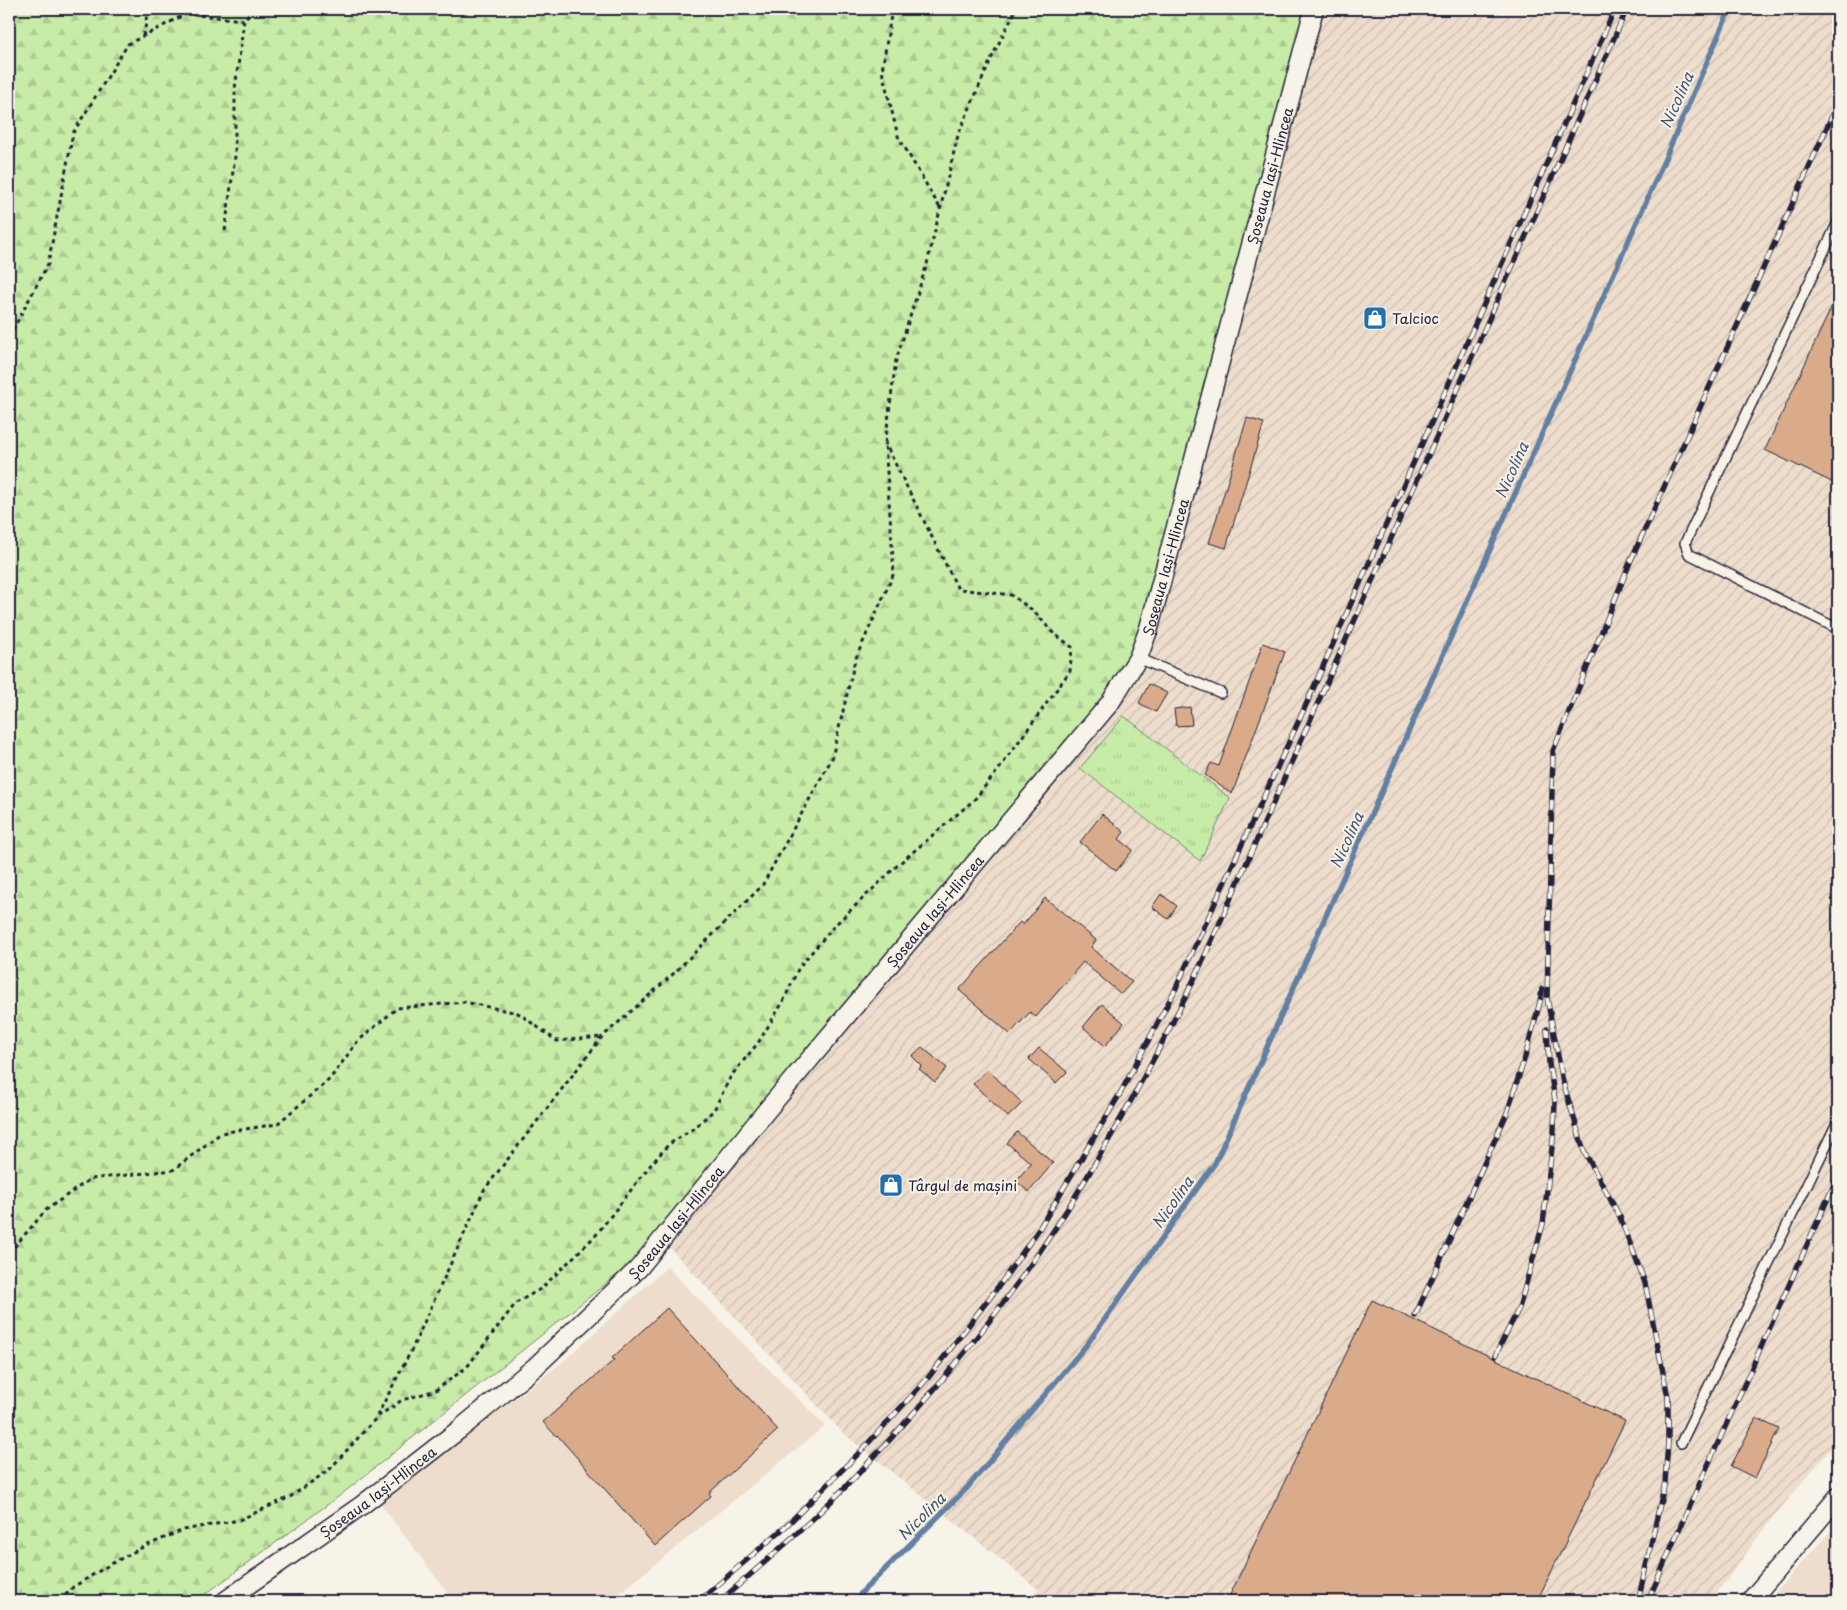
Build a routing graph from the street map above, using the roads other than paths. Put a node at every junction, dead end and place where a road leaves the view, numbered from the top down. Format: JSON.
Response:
{"nodes":[{"id":1,"x":1314,"y":9,"type":"edge"},
{"id":2,"x":1838,"y":222,"type":"edge"},
{"id":3,"x":1838,"y":629,"type":"edge"},
{"id":4,"x":1138,"y":658,"type":"junction"},
{"id":5,"x":1221,"y":693,"type":"dead end"},
{"id":6,"x":1838,"y":1121,"type":"edge"},
{"id":7,"x":1681,"y":1442,"type":"dead end"},
{"id":8,"x":1838,"y":1497,"type":"edge"},
{"id":9,"x":225,"y":1601,"type":"edge"},
{"id":10,"x":1750,"y":1601,"type":"edge"}],
"edges":[{"from":1,"to":4,"type":"street","name":"Șoseaua Iași-Hlincea"},
{"from":2,"to":3,"type":"lane"},
{"from":4,"to":5,"type":"lane"},
{"from":4,"to":9,"type":"street","name":"Șoseaua Iași-Hlincea"},
{"from":6,"to":7,"type":"lane"},
{"from":8,"to":10,"type":"street"}]}
